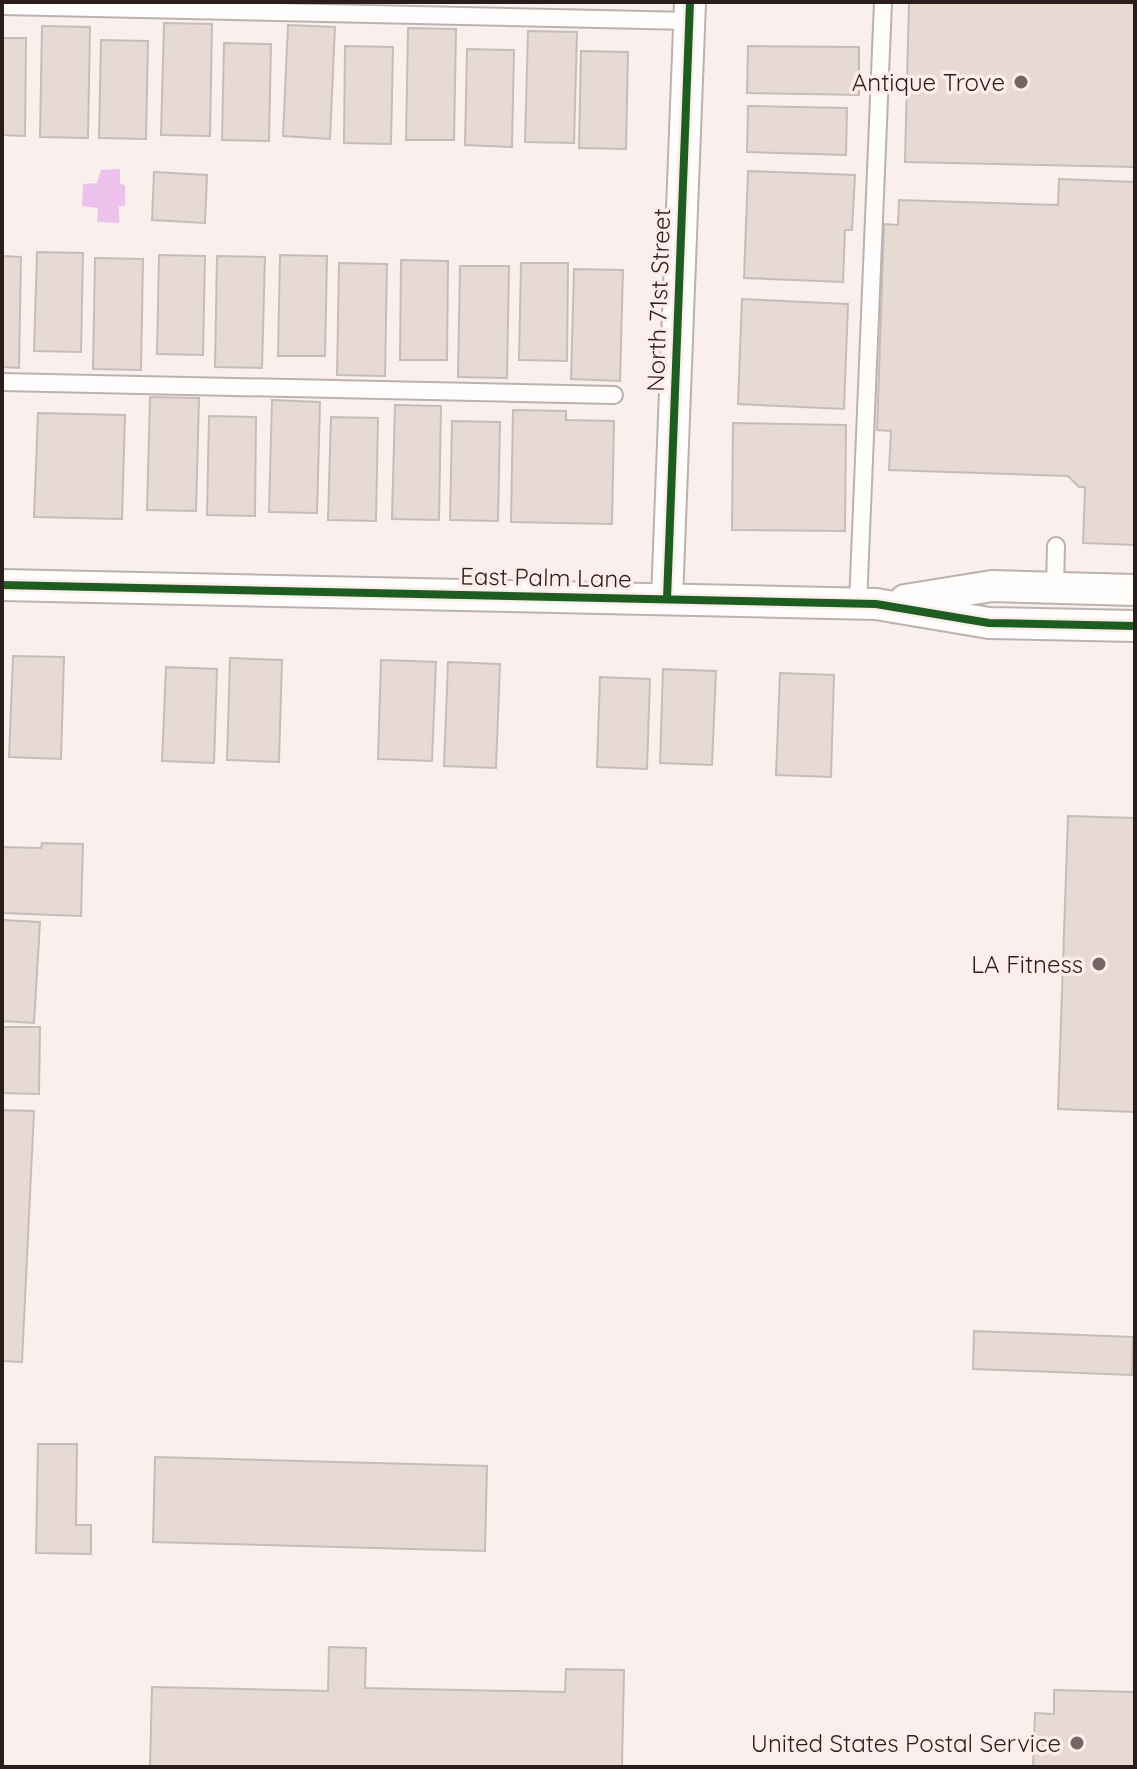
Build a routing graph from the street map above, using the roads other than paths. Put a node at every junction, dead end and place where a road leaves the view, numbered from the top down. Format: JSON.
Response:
{"nodes":[{"id":1,"x":883,"y":2,"type":"edge"},
{"id":2,"x":2,"y":6,"type":"edge"},
{"id":3,"x":690,"y":11,"type":"edge"},
{"id":4,"x":2,"y":382,"type":"edge"},
{"id":5,"x":614,"y":395,"type":"dead end"},
{"id":6,"x":1056,"y":546,"type":"dead end"},
{"id":7,"x":2,"y":585,"type":"edge"},
{"id":8,"x":1055,"y":587,"type":"junction"},
{"id":9,"x":1135,"y":590,"type":"edge"},
{"id":10,"x":667,"y":599,"type":"junction"},
{"id":11,"x":867,"y":604,"type":"junction"},
{"id":12,"x":1135,"y":626,"type":"edge"}],
"edges":[{"from":1,"to":11,"type":"lane"},
{"from":2,"to":3,"type":"lane"},
{"from":3,"to":10,"type":"street","name":"North 71st Street"},
{"from":4,"to":5,"type":"lane"},
{"from":6,"to":8,"type":"lane"},
{"from":7,"to":10,"type":"street","name":"East Palm Lane"},
{"from":8,"to":9,"type":"street","name":"East Palm Lane"},
{"from":8,"to":11,"type":"street","name":"East Palm Lane"},
{"from":10,"to":11,"type":"street","name":"East Palm Lane"},
{"from":11,"to":12,"type":"street","name":"East Palm Lane"}]}
